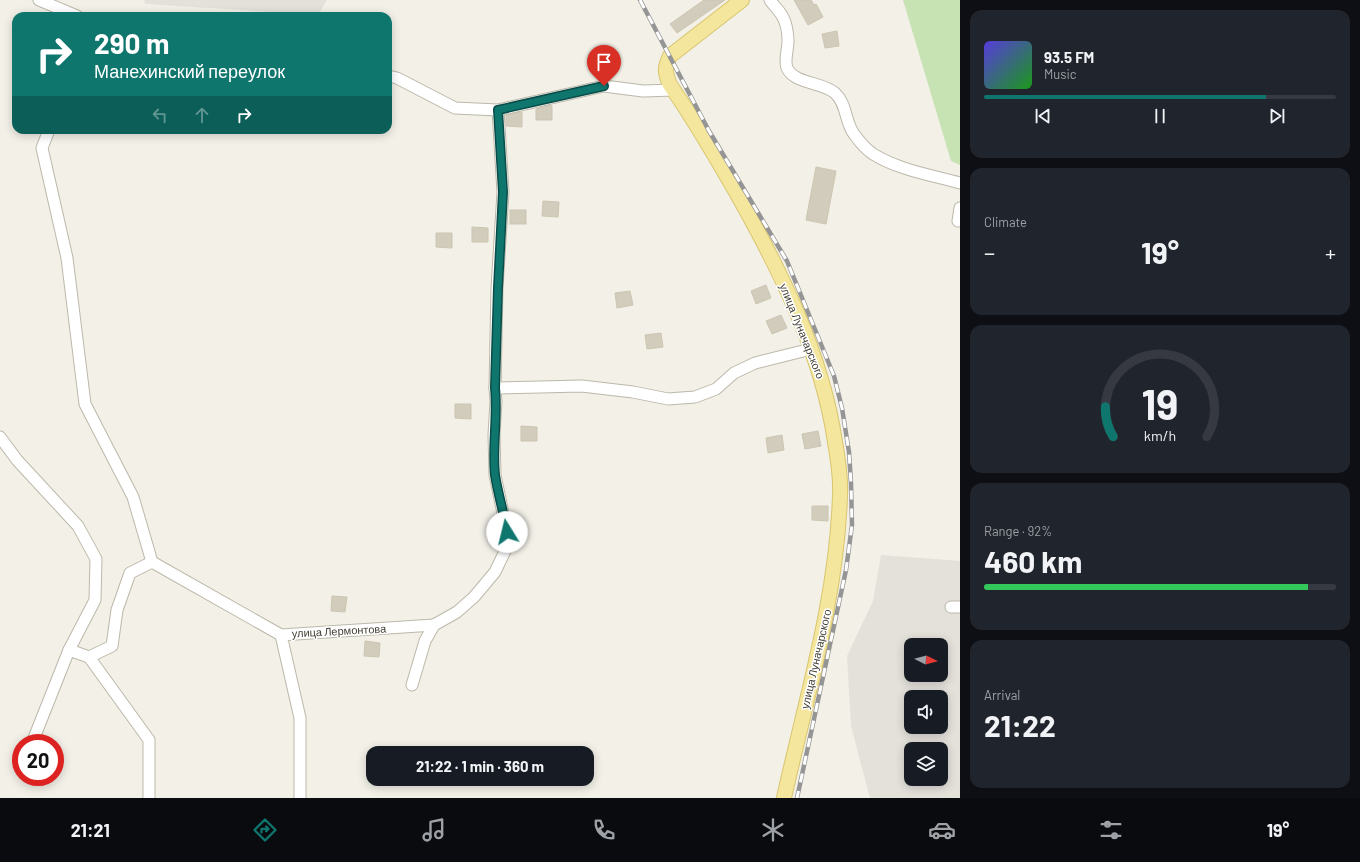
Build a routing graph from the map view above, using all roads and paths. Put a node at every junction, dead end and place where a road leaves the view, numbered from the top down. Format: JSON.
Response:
{"nodes":[{"id":1,"x":39,"y":0,"type":"edge"},
{"id":2,"x":742,"y":0,"type":"edge"},
{"id":3,"x":770,"y":0,"type":"edge"},
{"id":4,"x":68,"y":12,"type":"edge"},
{"id":5,"x":392,"y":77,"type":"edge"},
{"id":6,"x":674,"y":90,"type":"junction"},
{"id":7,"x":498,"y":110,"type":"junction"},
{"id":8,"x":47,"y":134,"type":"edge"},
{"id":9,"x":960,"y":183,"type":"edge"},
{"id":10,"x":960,"y":208,"type":"edge"},
{"id":11,"x":958,"y":221,"type":"dead end"},
{"id":12,"x":811,"y":349,"type":"junction"},
{"id":13,"x":495,"y":388,"type":"junction"},
{"id":14,"x":0,"y":436,"type":"edge"},
{"id":15,"x":152,"y":562,"type":"junction"},
{"id":16,"x":434,"y":625,"type":"junction"},
{"id":17,"x":281,"y":635,"type":"junction"},
{"id":18,"x":69,"y":650,"type":"junction"},
{"id":19,"x":89,"y":657,"type":"junction"},
{"id":20,"x":412,"y":685,"type":"dead end"},
{"id":21,"x":36,"y":734,"type":"edge"},
{"id":22,"x":149,"y":798,"type":"edge"},
{"id":23,"x":300,"y":798,"type":"edge"},
{"id":24,"x":784,"y":798,"type":"edge"}],
"edges":[{"from":1,"to":4,"type":"street"},
{"from":2,"to":6,"type":"main road","name":"улица Луначарского"},
{"from":3,"to":9,"type":"street"},
{"from":5,"to":7,"type":"street"},
{"from":6,"to":7,"type":"street"},
{"from":6,"to":12,"type":"main road","name":"улица Луначарского"},
{"from":7,"to":13,"type":"street"},
{"from":8,"to":15,"type":"street"},
{"from":10,"to":11,"type":"street"},
{"from":12,"to":13,"type":"street"},
{"from":12,"to":24,"type":"main road","name":"улица Луначарского"},
{"from":13,"to":16,"type":"street"},
{"from":14,"to":18,"type":"street"},
{"from":15,"to":17,"type":"street"},
{"from":15,"to":19,"type":"street"},
{"from":16,"to":17,"type":"street","name":"улица Лермонтова"},
{"from":16,"to":20,"type":"street"},
{"from":17,"to":23,"type":"street","name":"улица Лермонтова"},
{"from":18,"to":19,"type":"street"},
{"from":18,"to":21,"type":"street"},
{"from":19,"to":22,"type":"street"}]}
